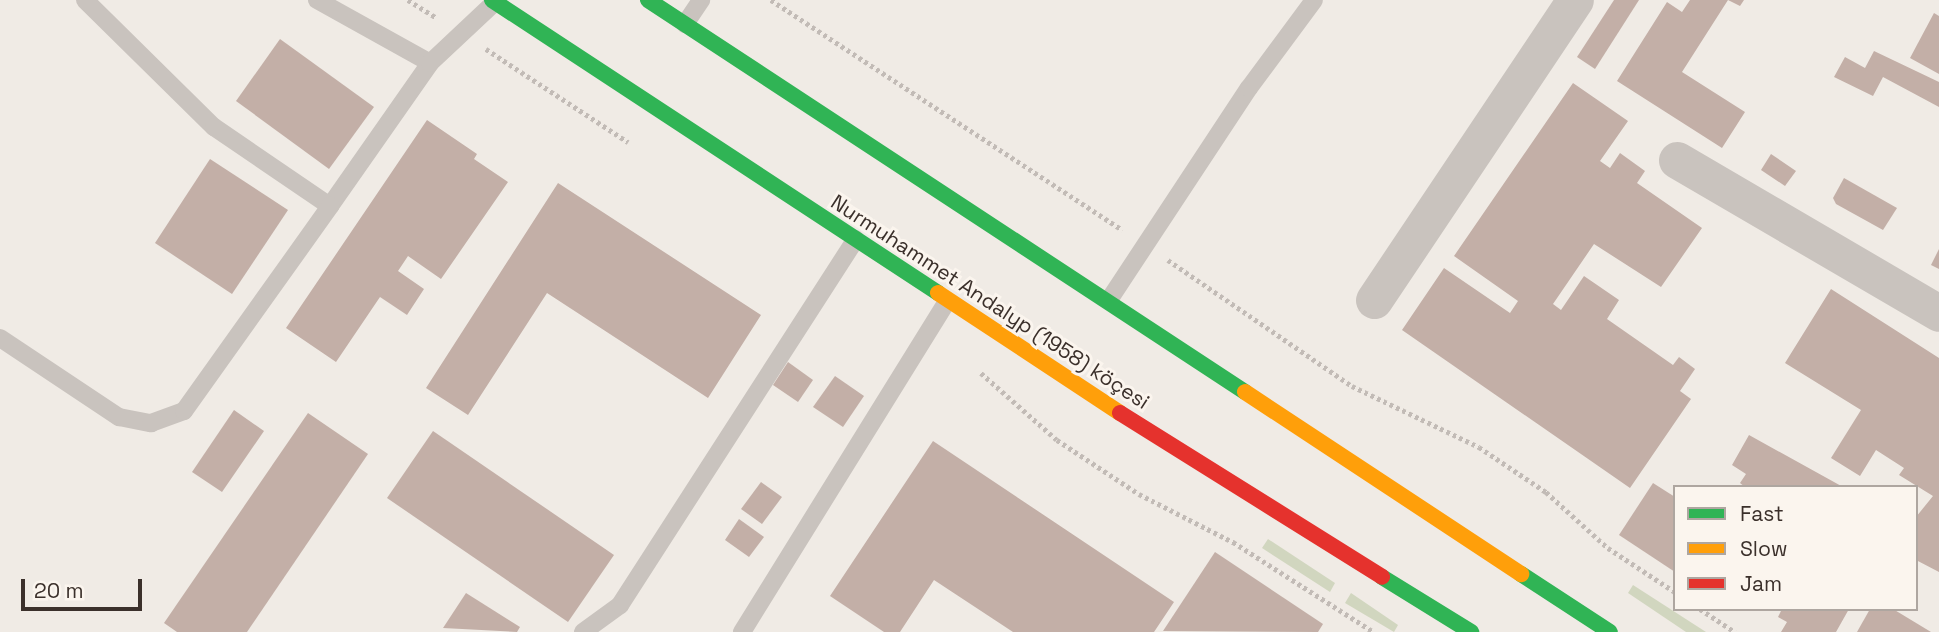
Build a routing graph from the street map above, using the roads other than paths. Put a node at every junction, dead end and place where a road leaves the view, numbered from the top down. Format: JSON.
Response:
{"nodes":[{"id":1,"x":85,"y":0,"type":"edge"},
{"id":2,"x":317,"y":0,"type":"edge"},
{"id":3,"x":648,"y":0,"type":"edge"},
{"id":4,"x":701,"y":0,"type":"edge"},
{"id":5,"x":1314,"y":0,"type":"edge"},
{"id":6,"x":1575,"y":0,"type":"edge"},
{"id":7,"x":493,"y":1,"type":"edge"},
{"id":8,"x":685,"y":24,"type":"junction"},
{"id":9,"x":430,"y":63,"type":"junction"},
{"id":10,"x":1677,"y":160,"type":"dead end"},
{"id":11,"x":330,"y":206,"type":"junction"},
{"id":12,"x":856,"y":239,"type":"junction"},
{"id":13,"x":1109,"y":300,"type":"junction"},
{"id":14,"x":1374,"y":300,"type":"dead end"},
{"id":15,"x":947,"y":301,"type":"junction"},
{"id":16,"x":1939,"y":313,"type":"edge"},
{"id":17,"x":0,"y":338,"type":"edge"},
{"id":18,"x":583,"y":632,"type":"edge"},
{"id":19,"x":743,"y":632,"type":"edge"},
{"id":20,"x":1471,"y":632,"type":"edge"},
{"id":21,"x":1610,"y":632,"type":"edge"}],
"edges":[{"from":1,"to":11,"type":"lane"},
{"from":2,"to":9,"type":"lane"},
{"from":3,"to":8,"type":"main road"},
{"from":4,"to":8,"type":"lane"},
{"from":5,"to":13,"type":"lane"},
{"from":6,"to":14,"type":"street"},
{"from":7,"to":9,"type":"lane"},
{"from":7,"to":12,"type":"main road","name":"Nurmuhammet Andalyp (1958) köçesi"},
{"from":8,"to":13,"type":"main road"},
{"from":9,"to":11,"type":"lane"},
{"from":10,"to":16,"type":"street"},
{"from":11,"to":17,"type":"lane"},
{"from":12,"to":15,"type":"main road","name":"Nurmuhammet Andalyp (1958) köçesi"},
{"from":12,"to":18,"type":"lane"},
{"from":13,"to":21,"type":"main road"},
{"from":15,"to":19,"type":"lane"},
{"from":15,"to":20,"type":"main road","name":"Nurmuhammet Andalyp (1958) köçesi"}]}
